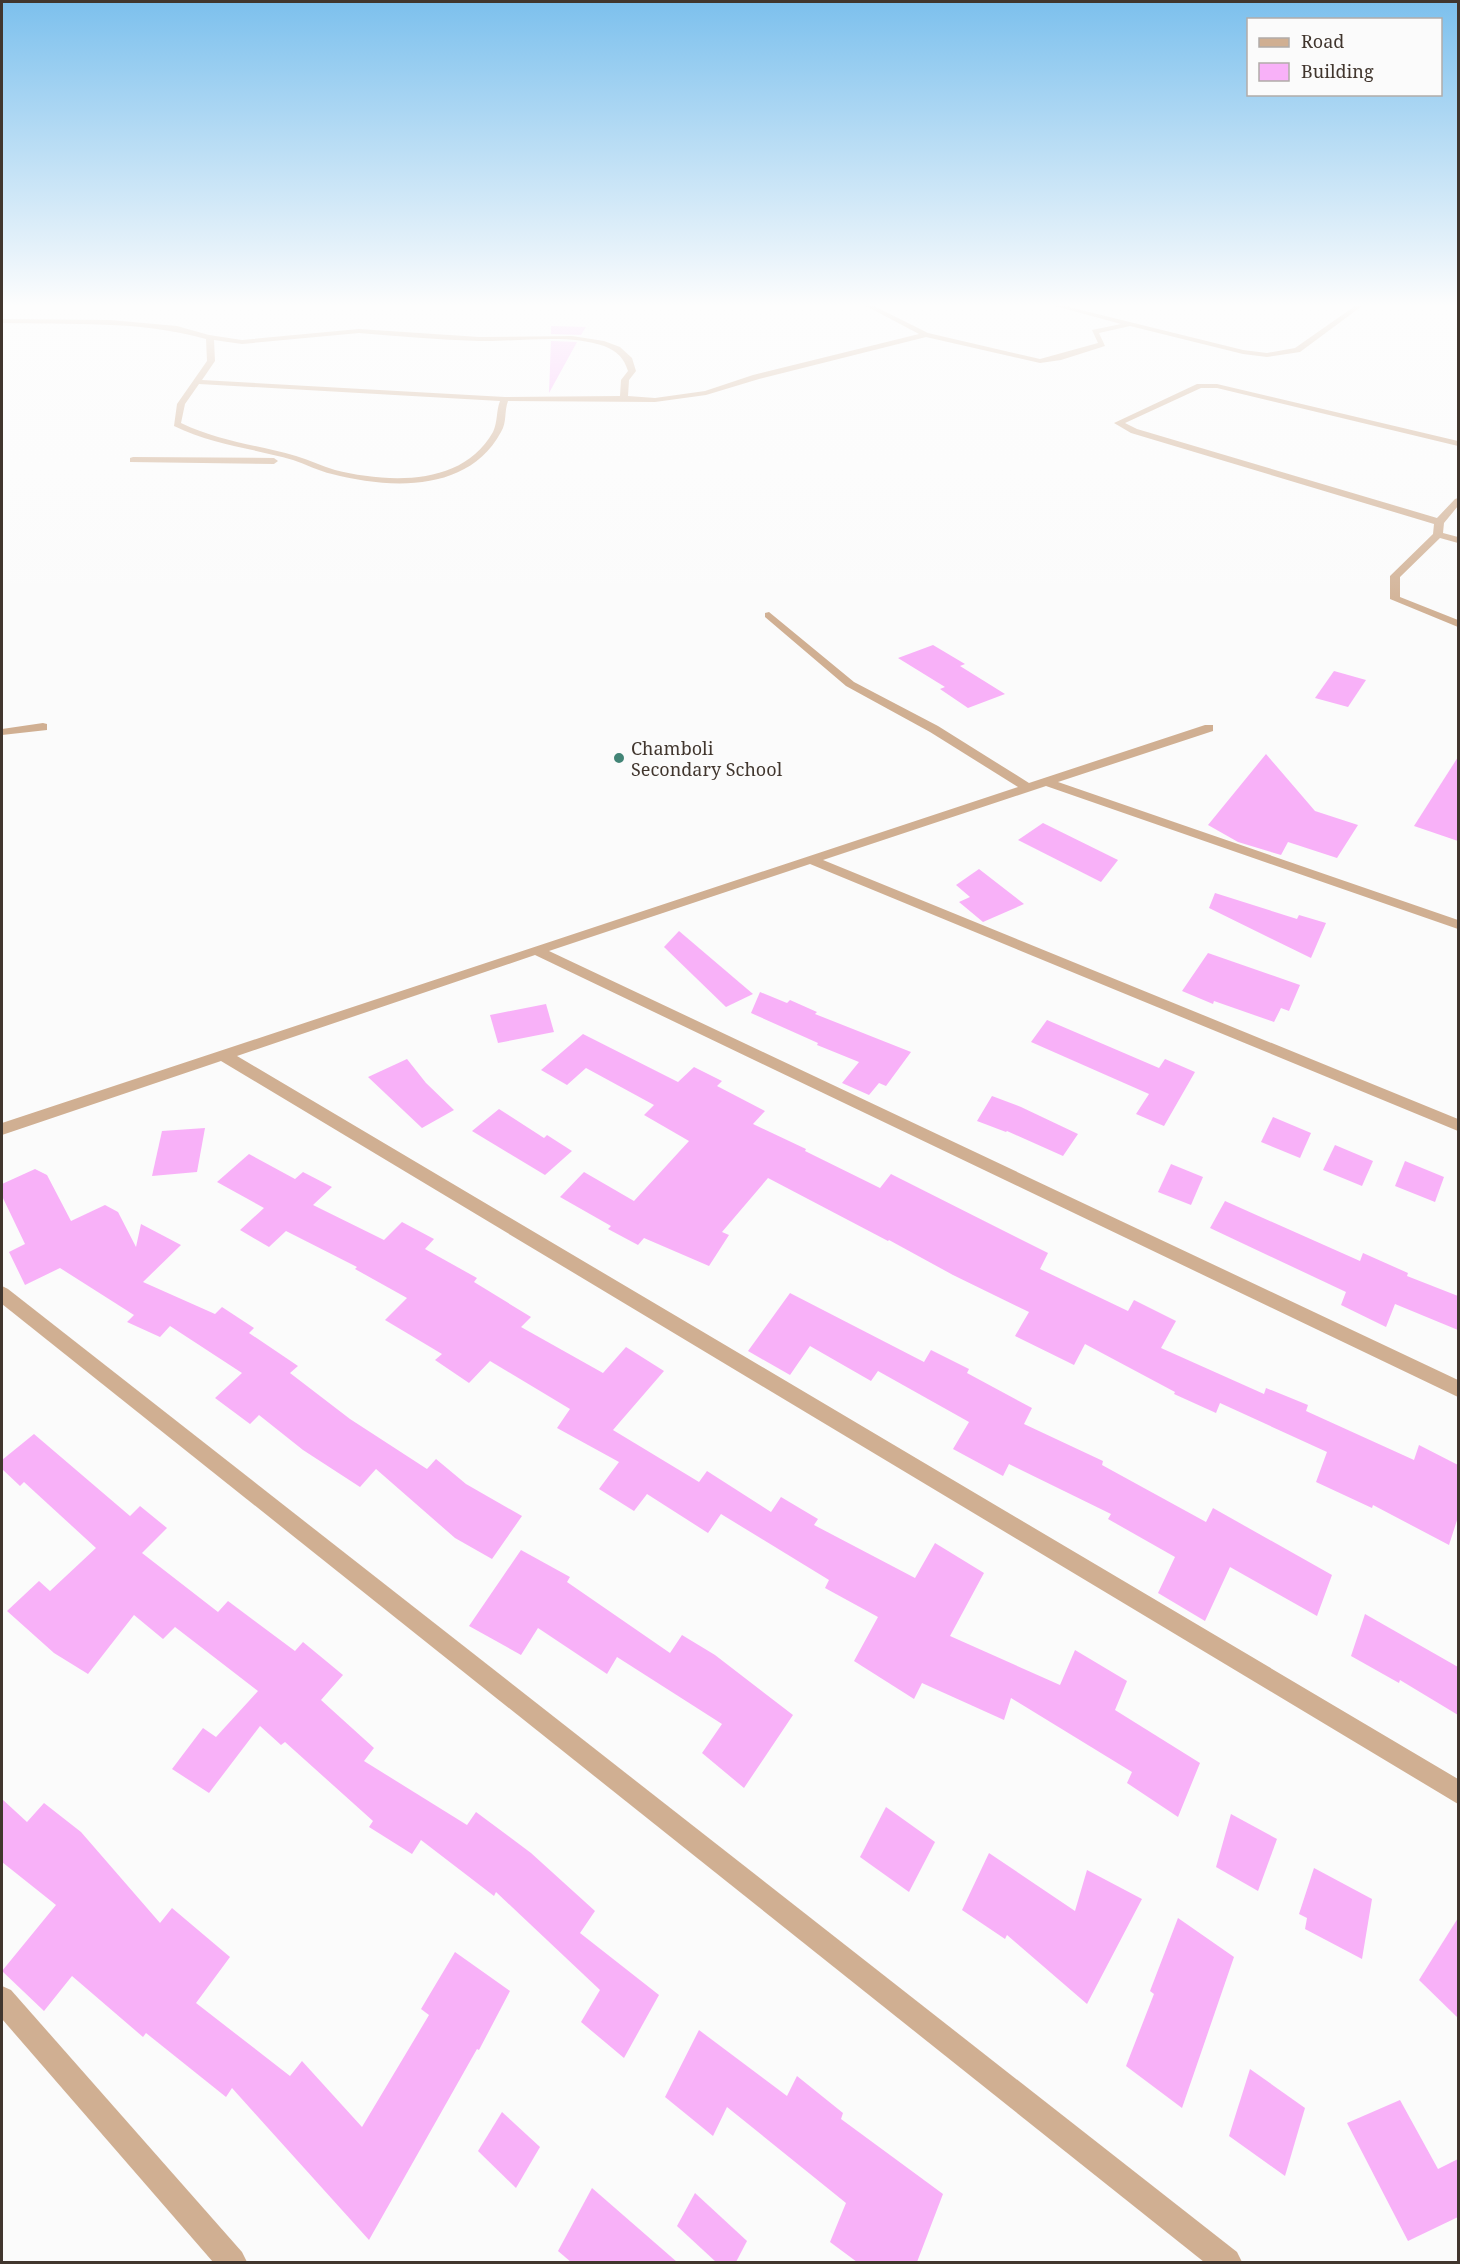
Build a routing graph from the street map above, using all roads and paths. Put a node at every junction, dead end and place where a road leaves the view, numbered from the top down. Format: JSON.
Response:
{"nodes":[{"id":1,"x":179,"y":412,"type":"edge"},
{"id":2,"x":502,"y":412,"type":"edge"},
{"id":3,"x":1143,"y":412,"type":"edge"},
{"id":4,"x":1325,"y":412,"type":"edge"},
{"id":5,"x":1458,"y":443,"type":"edge"},
{"id":6,"x":133,"y":459,"type":"dead end"},
{"id":7,"x":305,"y":461,"type":"junction"},
{"id":8,"x":1458,"y":501,"type":"edge"},
{"id":9,"x":1439,"y":522,"type":"junction"},
{"id":10,"x":1438,"y":535,"type":"junction"},
{"id":11,"x":1458,"y":540,"type":"edge"},
{"id":12,"x":770,"y":615,"type":"dead end"},
{"id":13,"x":1458,"y":624,"type":"edge"},
{"id":14,"x":43,"y":727,"type":"dead end"},
{"id":15,"x":1209,"y":728,"type":"dead end"},
{"id":16,"x":2,"y":732,"type":"edge"},
{"id":17,"x":1046,"y":782,"type":"junction"},
{"id":18,"x":1028,"y":788,"type":"junction"},
{"id":19,"x":811,"y":860,"type":"junction"},
{"id":20,"x":1458,"y":926,"type":"edge"},
{"id":21,"x":536,"y":950,"type":"junction"},
{"id":22,"x":223,"y":1055,"type":"junction"},
{"id":23,"x":1458,"y":1125,"type":"edge"},
{"id":24,"x":2,"y":1129,"type":"edge"},
{"id":25,"x":2,"y":1294,"type":"edge"},
{"id":26,"x":1458,"y":1389,"type":"edge"},
{"id":27,"x":1458,"y":1792,"type":"edge"},
{"id":28,"x":2,"y":2000,"type":"edge"},
{"id":29,"x":232,"y":2262,"type":"edge"},
{"id":30,"x":1227,"y":2262,"type":"edge"}],
"edges":[{"from":1,"to":7,"type":"street"},
{"from":2,"to":7,"type":"street"},
{"from":3,"to":9,"type":"street"},
{"from":4,"to":5,"type":"street"},
{"from":6,"to":7,"type":"street"},
{"from":8,"to":9,"type":"street"},
{"from":9,"to":10,"type":"street"},
{"from":10,"to":11,"type":"street"},
{"from":10,"to":13,"type":"street"},
{"from":12,"to":18,"type":"street"},
{"from":14,"to":16,"type":"street"},
{"from":15,"to":17,"type":"street"},
{"from":17,"to":18,"type":"street"},
{"from":17,"to":20,"type":"street"},
{"from":18,"to":19,"type":"street"},
{"from":19,"to":21,"type":"street"},
{"from":19,"to":23,"type":"street"},
{"from":21,"to":22,"type":"street"},
{"from":21,"to":26,"type":"street"},
{"from":22,"to":24,"type":"street"},
{"from":22,"to":27,"type":"street"},
{"from":25,"to":30,"type":"street"},
{"from":28,"to":29,"type":"street"}]}
